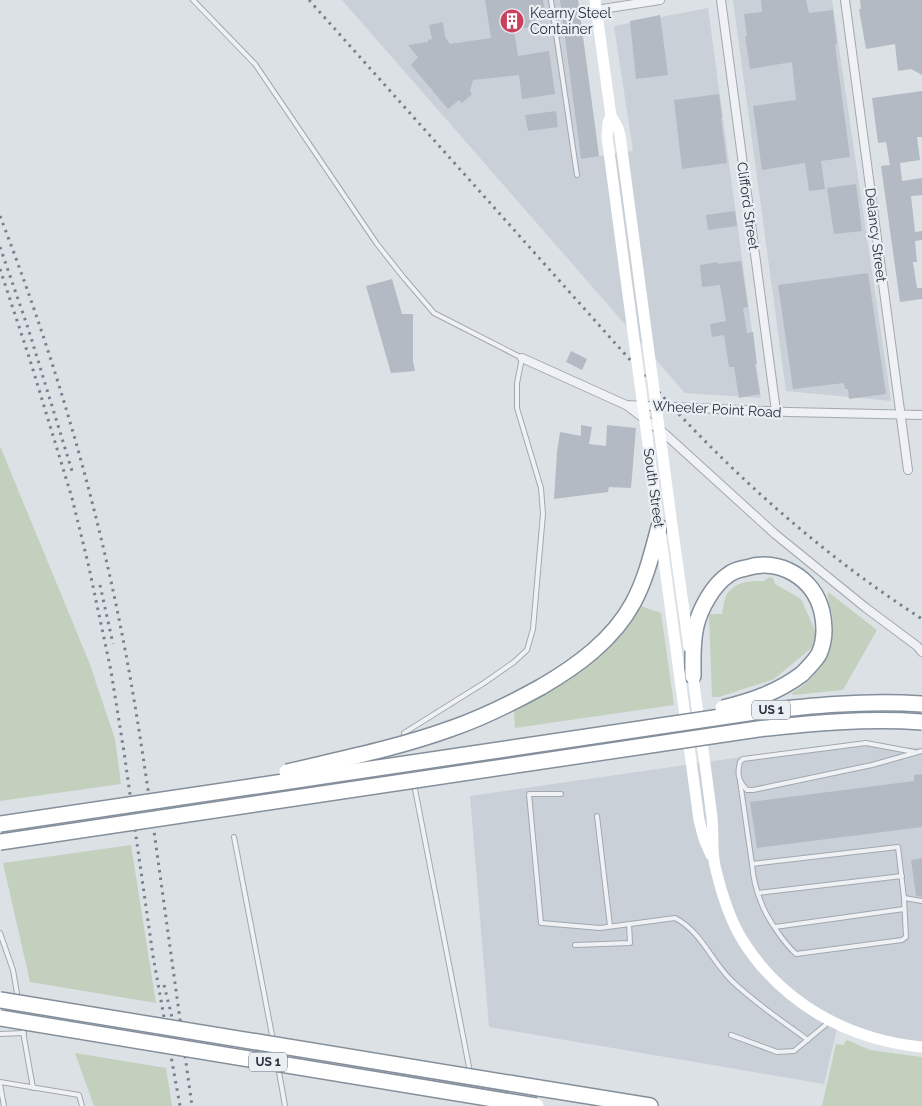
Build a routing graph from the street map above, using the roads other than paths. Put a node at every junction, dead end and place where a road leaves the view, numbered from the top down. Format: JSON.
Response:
{"nodes":[{"id":1,"x":193,"y":0,"type":"edge"},
{"id":2,"x":551,"y":0,"type":"edge"},
{"id":3,"x":657,"y":0,"type":"edge"},
{"id":4,"x":720,"y":0,"type":"edge"},
{"id":5,"x":846,"y":0,"type":"edge"},
{"id":6,"x":631,"y":2,"type":"edge"},
{"id":7,"x":596,"y":5,"type":"edge"},
{"id":8,"x":577,"y":175,"type":"dead end"},
{"id":9,"x":522,"y":358,"type":"junction"},
{"id":10,"x":626,"y":405,"type":"junction"},
{"id":11,"x":776,"y":411,"type":"junction"},
{"id":12,"x":900,"y":414,"type":"junction"},
{"id":13,"x":922,"y":415,"type":"edge"},
{"id":14,"x":908,"y":470,"type":"dead end"},
{"id":15,"x":666,"y":526,"type":"junction"},
{"id":16,"x":922,"y":652,"type":"edge"},
{"id":17,"x":693,"y":676,"type":"junction"},
{"id":18,"x":922,"y":704,"type":"edge"},
{"id":19,"x":922,"y":722,"type":"edge"},
{"id":20,"x":622,"y":732,"type":"junction"},
{"id":21,"x":922,"y":751,"type":"edge"},
{"id":22,"x":407,"y":752,"type":"dead end"},
{"id":23,"x":914,"y":752,"type":"junction"},
{"id":24,"x":409,"y":762,"type":"dead end"},
{"id":25,"x":740,"y":782,"type":"junction"},
{"id":26,"x":561,"y":794,"type":"dead end"},
{"id":27,"x":188,"y":796,"type":"junction"},
{"id":28,"x":597,"y":816,"type":"dead end"},
{"id":29,"x":0,"y":824,"type":"edge"},
{"id":30,"x":234,"y":836,"type":"dead end"},
{"id":31,"x":0,"y":842,"type":"edge"},
{"id":32,"x":713,"y":859,"type":"junction"},
{"id":33,"x":752,"y":864,"type":"junction"},
{"id":34,"x":902,"y":876,"type":"junction"},
{"id":35,"x":758,"y":894,"type":"junction"},
{"id":36,"x":904,"y":898,"type":"junction"},
{"id":37,"x":922,"y":901,"type":"edge"},
{"id":38,"x":904,"y":909,"type":"junction"},
{"id":39,"x":629,"y":924,"type":"junction"},
{"id":40,"x":610,"y":926,"type":"junction"},
{"id":41,"x":775,"y":927,"type":"junction"},
{"id":42,"x":0,"y":933,"type":"edge"},
{"id":43,"x":575,"y":946,"type":"dead end"},
{"id":44,"x":0,"y":1000,"type":"edge"},
{"id":45,"x":19,"y":1006,"type":"dead end"},
{"id":46,"x":20,"y":1015,"type":"dead end"},
{"id":47,"x":0,"y":1018,"type":"edge"},
{"id":48,"x":830,"y":1021,"type":"junction"},
{"id":49,"x":24,"y":1033,"type":"junction"},
{"id":50,"x":0,"y":1034,"type":"edge"},
{"id":51,"x":731,"y":1035,"type":"dead end"},
{"id":52,"x":808,"y":1040,"type":"junction"},
{"id":53,"x":922,"y":1047,"type":"edge"},
{"id":54,"x":274,"y":1048,"type":"dead end"},
{"id":55,"x":276,"y":1058,"type":"dead end"},
{"id":56,"x":471,"y":1079,"type":"dead end"},
{"id":57,"x":0,"y":1083,"type":"edge"},
{"id":58,"x":33,"y":1088,"type":"junction"},
{"id":59,"x":473,"y":1088,"type":"dead end"},
{"id":60,"x":474,"y":1097,"type":"dead end"},
{"id":61,"x":4,"y":1106,"type":"edge"},
{"id":62,"x":82,"y":1106,"type":"edge"},
{"id":63,"x":285,"y":1106,"type":"edge"},
{"id":64,"x":536,"y":1106,"type":"edge"},
{"id":65,"x":650,"y":1106,"type":"edge"}],
"edges":[{"from":1,"to":9,"type":"lane"},
{"from":2,"to":8,"type":"lane"},
{"from":3,"to":6,"type":"street"},
{"from":4,"to":11,"type":"street","name":"Clifford Street"},
{"from":5,"to":12,"type":"street","name":"Delancy Street"},
{"from":6,"to":7,"type":"street"},
{"from":7,"to":15,"type":"main road","name":"South Street","bridge":true},
{"from":9,"to":10,"type":"street","name":"Wheeler Point Road"},
{"from":9,"to":22,"type":"lane"},
{"from":10,"to":11,"type":"street","name":"Wheeler Point Road"},
{"from":10,"to":16,"type":"street"},
{"from":11,"to":12,"type":"street","name":"Wheeler Point Road"},
{"from":12,"to":13,"type":"street","name":"Wheeler Point Road"},
{"from":12,"to":14,"type":"street","name":"Delancy Street"},
{"from":15,"to":17,"type":"main road","name":"South Street"},
{"from":15,"to":27,"type":"highway","bridge":true},
{"from":15,"to":32,"type":"main road","name":"South Street"},
{"from":17,"to":20,"type":"highway","bridge":true},
{"from":17,"to":32,"type":"main road","name":"South Street"},
{"from":18,"to":20,"type":"highway","number":"US 1","bridge":true},
{"from":19,"to":31,"type":"highway","bridge":true},
{"from":20,"to":27,"type":"highway","number":"US 1","bridge":true},
{"from":21,"to":23,"type":"lane"},
{"from":23,"to":25,"type":"lane"},
{"from":23,"to":25,"type":"lane"},
{"from":24,"to":56,"type":"lane"},
{"from":25,"to":33,"type":"lane"},
{"from":26,"to":40,"type":"lane"},
{"from":27,"to":29,"type":"highway","number":"US 1","bridge":true},
{"from":28,"to":40,"type":"lane"},
{"from":30,"to":54,"type":"lane"},
{"from":32,"to":48,"type":"main road","name":"South Street"},
{"from":33,"to":34,"type":"lane"},
{"from":33,"to":35,"type":"lane"},
{"from":34,"to":35,"type":"lane"},
{"from":34,"to":36,"type":"lane"},
{"from":35,"to":41,"type":"lane"},
{"from":36,"to":37,"type":"lane"},
{"from":36,"to":38,"type":"lane"},
{"from":38,"to":41,"type":"lane"},
{"from":38,"to":41,"type":"lane"},
{"from":39,"to":40,"type":"lane"},
{"from":39,"to":43,"type":"lane"},
{"from":39,"to":52,"type":"lane"},
{"from":42,"to":45,"type":"lane"},
{"from":44,"to":65,"type":"highway","bridge":true},
{"from":46,"to":49,"type":"lane"},
{"from":47,"to":64,"type":"highway","number":"US 1","bridge":true},
{"from":48,"to":52,"type":"lane"},
{"from":48,"to":53,"type":"main road","name":"South Street"},
{"from":49,"to":50,"type":"lane"},
{"from":49,"to":58,"type":"lane"},
{"from":51,"to":52,"type":"lane"},
{"from":55,"to":63,"type":"lane"},
{"from":57,"to":58,"type":"lane"},
{"from":57,"to":61,"type":"lane"},
{"from":58,"to":62,"type":"lane"},
{"from":59,"to":60,"type":"lane"}]}
